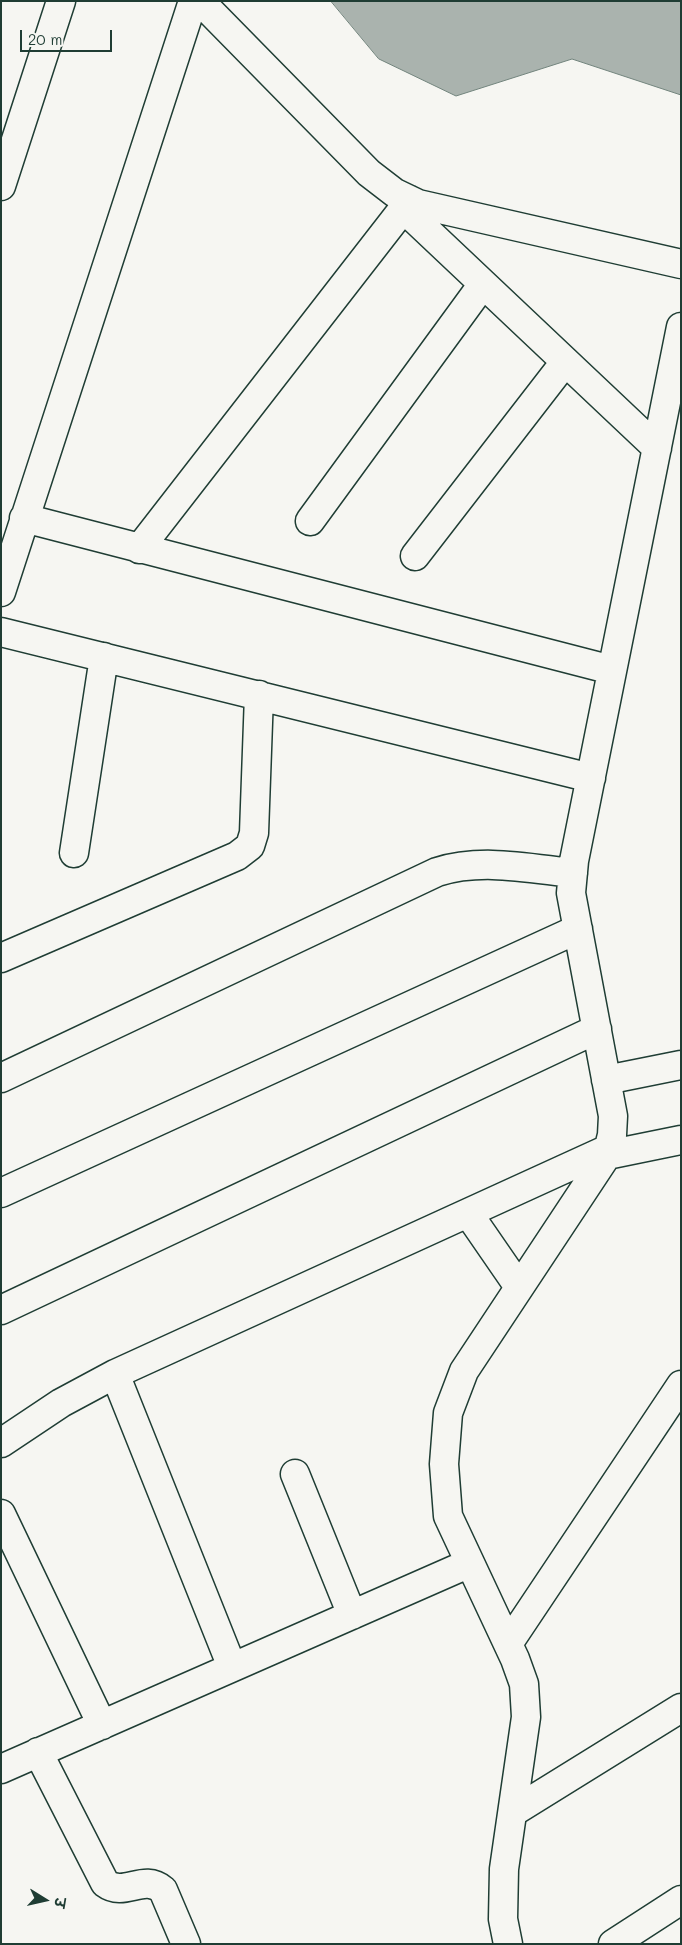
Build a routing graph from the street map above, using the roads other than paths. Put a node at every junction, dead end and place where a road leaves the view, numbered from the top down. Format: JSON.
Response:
{"nodes":[{"id":1,"x":61,"y":1,"type":"edge"},
{"id":2,"x":193,"y":1,"type":"edge"},
{"id":3,"x":200,"y":1,"type":"edge"},
{"id":4,"x":1,"y":186,"type":"edge"},
{"id":5,"x":407,"y":205,"type":"junction"},
{"id":6,"x":681,"y":264,"type":"edge"},
{"id":7,"x":483,"y":284,"type":"junction"},
{"id":8,"x":681,"y":327,"type":"edge"},
{"id":9,"x":565,"y":362,"type":"junction"},
{"id":10,"x":673,"y":412,"type":"edge"},
{"id":11,"x":656,"y":448,"type":"junction"},
{"id":12,"x":24,"y":518,"type":"junction"},
{"id":13,"x":310,"y":521,"type":"dead end"},
{"id":14,"x":139,"y":549,"type":"junction"},
{"id":15,"x":415,"y":556,"type":"dead end"},
{"id":16,"x":1,"y":592,"type":"edge"},
{"id":17,"x":1,"y":632,"type":"edge"},
{"id":18,"x":104,"y":657,"type":"junction"},
{"id":19,"x":612,"y":670,"type":"junction"},
{"id":20,"x":259,"y":696,"type":"junction"},
{"id":21,"x":590,"y":778,"type":"junction"},
{"id":22,"x":74,"y":853,"type":"dead end"},
{"id":23,"x":573,"y":872,"type":"junction"},
{"id":24,"x":578,"y":929,"type":"junction"},
{"id":25,"x":1,"y":958,"type":"edge"},
{"id":26,"x":597,"y":1029,"type":"junction"},
{"id":27,"x":681,"y":1065,"type":"edge"},
{"id":28,"x":1,"y":1078,"type":"edge"},
{"id":29,"x":606,"y":1080,"type":"junction"},
{"id":30,"x":681,"y":1140,"type":"edge"},
{"id":31,"x":607,"y":1152,"type":"junction"},
{"id":32,"x":1,"y":1193,"type":"edge"},
{"id":33,"x":468,"y":1213,"type":"junction"},
{"id":34,"x":520,"y":1287,"type":"junction"},
{"id":35,"x":1,"y":1310,"type":"edge"},
{"id":36,"x":115,"y":1374,"type":"junction"},
{"id":37,"x":681,"y":1385,"type":"edge"},
{"id":38,"x":1,"y":1443,"type":"edge"},
{"id":39,"x":295,"y":1474,"type":"dead end"},
{"id":40,"x":1,"y":1514,"type":"edge"},
{"id":41,"x":470,"y":1563,"type":"junction"},
{"id":42,"x":352,"y":1614,"type":"junction"},
{"id":43,"x":508,"y":1644,"type":"junction"},
{"id":44,"x":232,"y":1667,"type":"junction"},
{"id":45,"x":681,"y":1708,"type":"edge"},
{"id":46,"x":102,"y":1725,"type":"junction"},
{"id":47,"x":38,"y":1752,"type":"junction"},
{"id":48,"x":1,"y":1769,"type":"edge"},
{"id":49,"x":513,"y":1812,"type":"junction"},
{"id":50,"x":681,"y":1900,"type":"edge"},
{"id":51,"x":186,"y":1944,"type":"edge"},
{"id":52,"x":508,"y":1944,"type":"edge"},
{"id":53,"x":613,"y":1944,"type":"edge"}],
"edges":[{"from":1,"to":4,"type":"street"},
{"from":2,"to":12,"type":"street"},
{"from":3,"to":5,"type":"street"},
{"from":5,"to":6,"type":"street"},
{"from":5,"to":7,"type":"street"},
{"from":5,"to":14,"type":"street"},
{"from":7,"to":9,"type":"street"},
{"from":7,"to":13,"type":"street"},
{"from":8,"to":10,"type":"street"},
{"from":9,"to":11,"type":"street"},
{"from":9,"to":15,"type":"street"},
{"from":10,"to":11,"type":"street"},
{"from":11,"to":19,"type":"street"},
{"from":12,"to":14,"type":"street"},
{"from":12,"to":16,"type":"street"},
{"from":14,"to":19,"type":"street"},
{"from":17,"to":18,"type":"street"},
{"from":18,"to":20,"type":"street"},
{"from":18,"to":22,"type":"street"},
{"from":19,"to":21,"type":"street"},
{"from":20,"to":21,"type":"street"},
{"from":20,"to":25,"type":"street"},
{"from":21,"to":23,"type":"street"},
{"from":23,"to":24,"type":"street"},
{"from":23,"to":28,"type":"street"},
{"from":24,"to":26,"type":"street"},
{"from":24,"to":32,"type":"street"},
{"from":26,"to":29,"type":"street"},
{"from":26,"to":35,"type":"street"},
{"from":27,"to":29,"type":"street"},
{"from":29,"to":31,"type":"street"},
{"from":30,"to":31,"type":"street"},
{"from":31,"to":33,"type":"street"},
{"from":31,"to":34,"type":"street"},
{"from":33,"to":34,"type":"street"},
{"from":33,"to":36,"type":"street"},
{"from":34,"to":41,"type":"street"},
{"from":36,"to":38,"type":"street"},
{"from":36,"to":44,"type":"street"},
{"from":37,"to":43,"type":"street"},
{"from":39,"to":42,"type":"street"},
{"from":40,"to":46,"type":"street"},
{"from":41,"to":42,"type":"street"},
{"from":41,"to":43,"type":"street"},
{"from":42,"to":44,"type":"street"},
{"from":43,"to":49,"type":"street"},
{"from":44,"to":46,"type":"street"},
{"from":45,"to":49,"type":"street"},
{"from":46,"to":47,"type":"street"},
{"from":47,"to":48,"type":"street"},
{"from":47,"to":51,"type":"street"},
{"from":49,"to":52,"type":"street"},
{"from":50,"to":53,"type":"street"}]}
